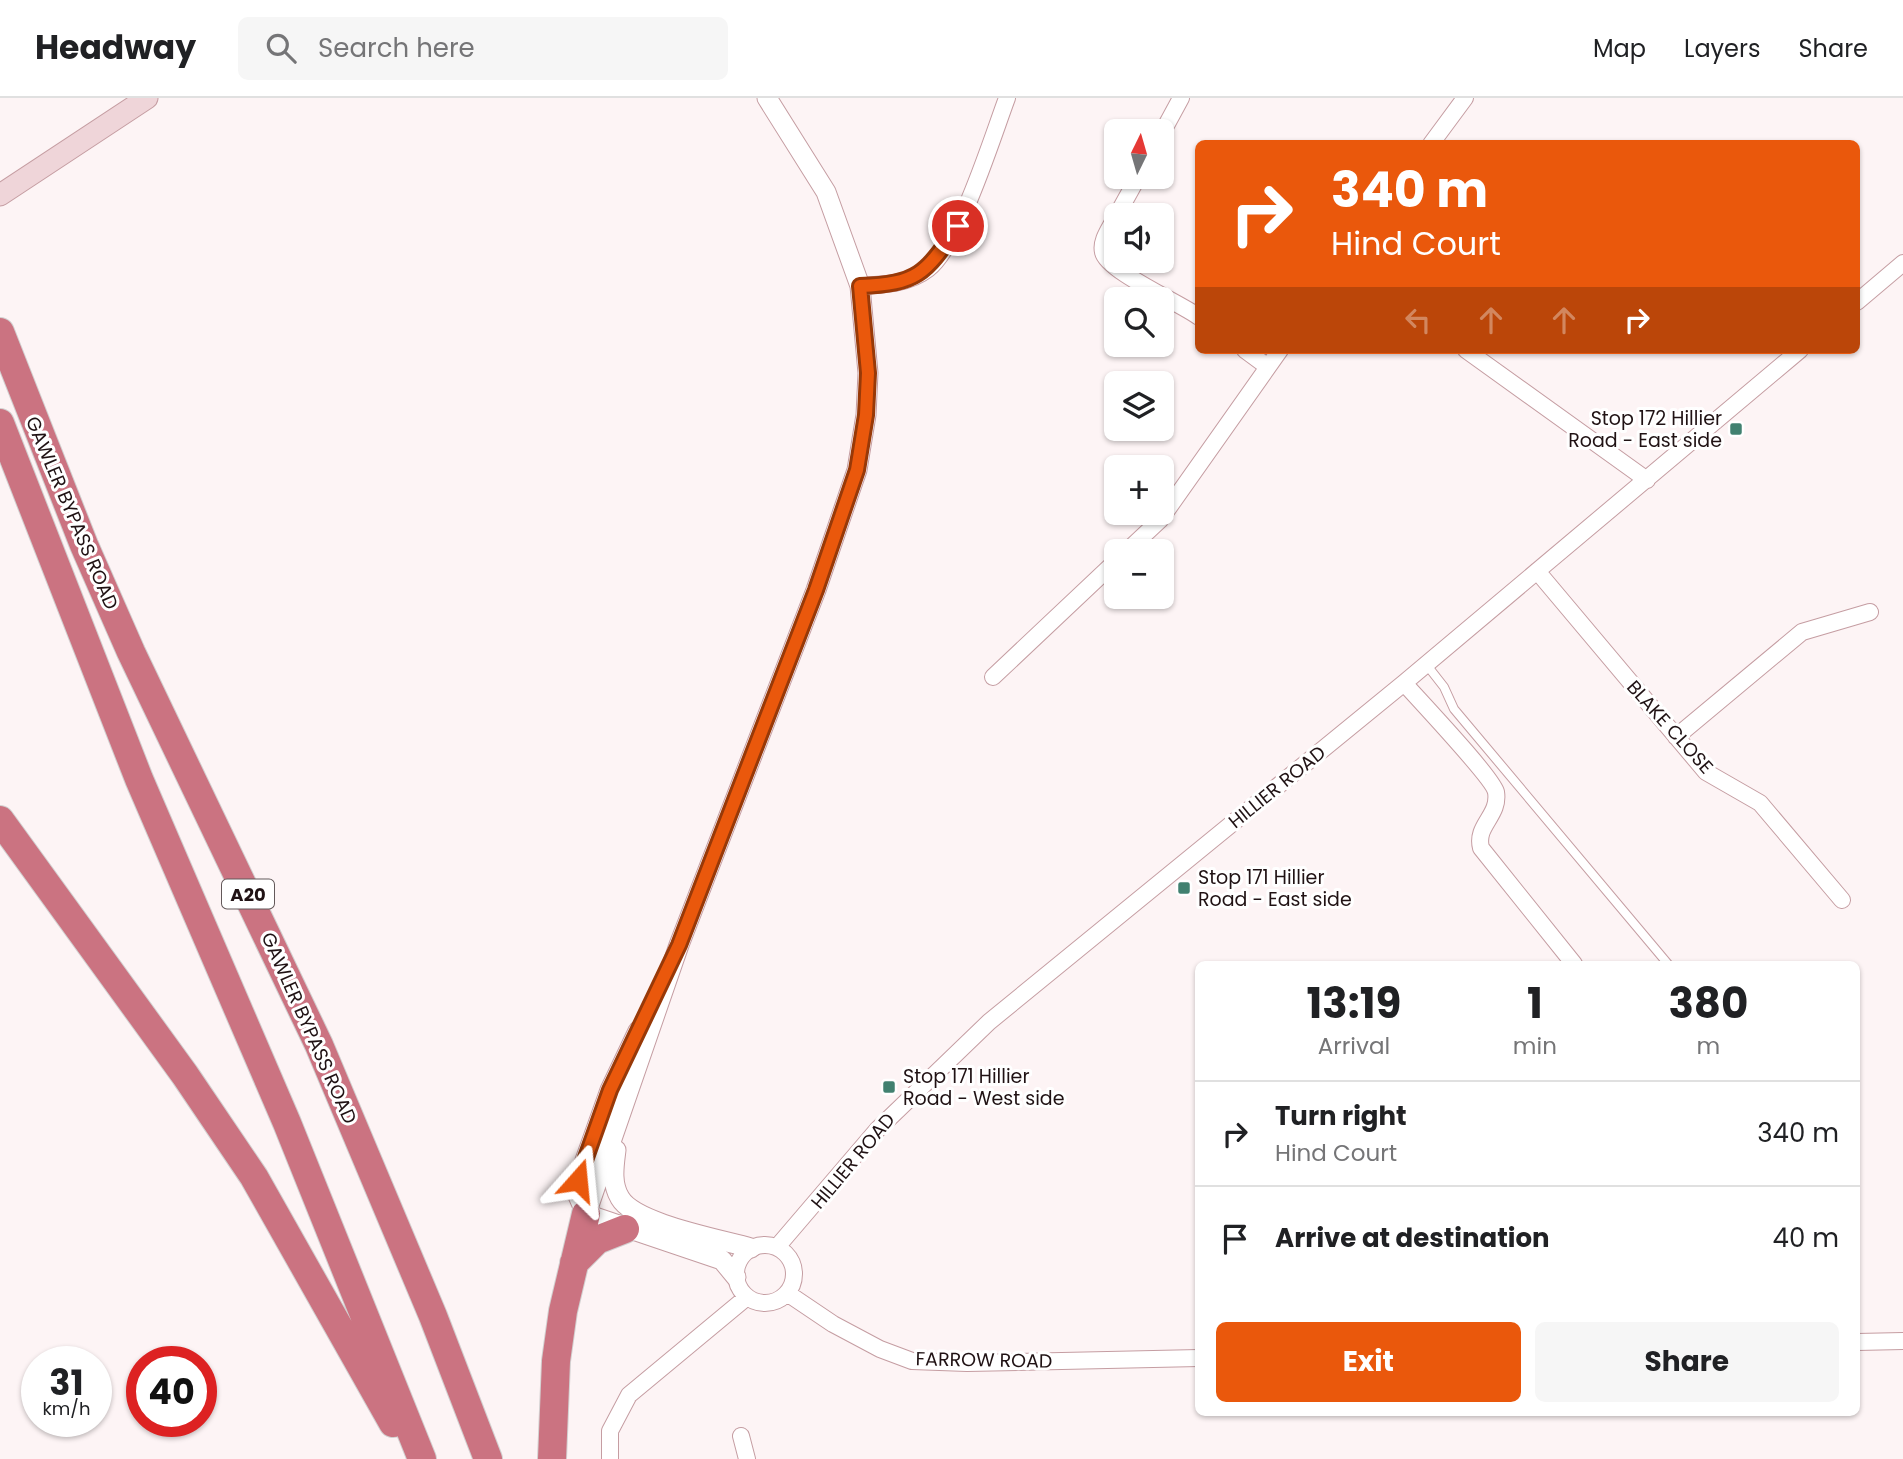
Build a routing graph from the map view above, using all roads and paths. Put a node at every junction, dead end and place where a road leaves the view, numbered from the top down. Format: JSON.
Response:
{"nodes":[{"id":1,"x":147,"y":98,"type":"edge"},
{"id":2,"x":767,"y":98,"type":"edge"},
{"id":3,"x":1007,"y":98,"type":"edge"},
{"id":4,"x":1181,"y":98,"type":"edge"},
{"id":5,"x":1465,"y":98,"type":"edge"},
{"id":6,"x":1170,"y":119,"type":"edge"},
{"id":7,"x":1434,"y":140,"type":"edge"},
{"id":8,"x":0,"y":195,"type":"edge"},
{"id":9,"x":1104,"y":239,"type":"edge"},
{"id":10,"x":1104,"y":256,"type":"edge"},
{"id":11,"x":1903,"y":263,"type":"edge"},
{"id":12,"x":1121,"y":273,"type":"edge"},
{"id":13,"x":860,"y":286,"type":"junction"},
{"id":14,"x":1860,"y":299,"type":"edge"},
{"id":15,"x":1195,"y":314,"type":"edge"},
{"id":16,"x":0,"y":332,"type":"edge"},
{"id":17,"x":1250,"y":354,"type":"edge"},
{"id":18,"x":1277,"y":354,"type":"edge"},
{"id":19,"x":1472,"y":354,"type":"edge"},
{"id":20,"x":1795,"y":354,"type":"edge"},
{"id":21,"x":1268,"y":367,"type":"junction"},
{"id":22,"x":0,"y":424,"type":"edge"},
{"id":23,"x":1647,"y":481,"type":"junction"},
{"id":24,"x":1140,"y":539,"type":"edge"},
{"id":25,"x":1537,"y":570,"type":"junction"},
{"id":26,"x":1104,"y":572,"type":"edge"},
{"id":27,"x":1870,"y":612,"type":"dead end"},
{"id":28,"x":1426,"y":664,"type":"junction"},
{"id":29,"x":993,"y":677,"type":"dead end"},
{"id":30,"x":1405,"y":684,"type":"junction"},
{"id":31,"x":1675,"y":737,"type":"junction"},
{"id":32,"x":0,"y":820,"type":"edge"},
{"id":33,"x":1842,"y":900,"type":"dead end"},
{"id":34,"x":679,"y":945,"type":"junction"},
{"id":35,"x":1572,"y":961,"type":"edge"},
{"id":36,"x":1665,"y":961,"type":"edge"},
{"id":37,"x":622,"y":1111,"type":"junction"},
{"id":38,"x":586,"y":1214,"type":"junction"},
{"id":39,"x":625,"y":1229,"type":"junction"},
{"id":40,"x":777,"y":1247,"type":"junction"},
{"id":41,"x":751,"y":1248,"type":"junction"},
{"id":42,"x":574,"y":1263,"type":"junction"},
{"id":43,"x":736,"y":1277,"type":"junction"},
{"id":44,"x":787,"y":1293,"type":"junction"},
{"id":45,"x":747,"y":1297,"type":"junction"},
{"id":46,"x":1903,"y":1341,"type":"edge"},
{"id":47,"x":1860,"y":1342,"type":"edge"},
{"id":48,"x":1195,"y":1358,"type":"edge"},
{"id":49,"x":741,"y":1436,"type":"dead end"},
{"id":50,"x":414,"y":1459,"type":"edge"},
{"id":51,"x":422,"y":1459,"type":"edge"},
{"id":52,"x":488,"y":1459,"type":"edge"},
{"id":53,"x":552,"y":1459,"type":"edge"},
{"id":54,"x":610,"y":1459,"type":"edge"},
{"id":55,"x":747,"y":1459,"type":"edge"}],
"edges":[{"from":1,"to":8,"type":"main road"},
{"from":2,"to":13,"type":"street"},
{"from":3,"to":13,"type":"street"},
{"from":4,"to":6,"type":"street"},
{"from":5,"to":7,"type":"street"},
{"from":9,"to":10,"type":"street"},
{"from":11,"to":14,"type":"street"},
{"from":12,"to":15,"type":"street"},
{"from":13,"to":34,"type":"street"},
{"from":16,"to":52,"type":"highway","name":"GAWLER BYPASS ROAD","number":"A20"},
{"from":17,"to":21,"type":"street"},
{"from":18,"to":21,"type":"street"},
{"from":19,"to":23,"type":"street"},
{"from":20,"to":23,"type":"street","name":"HILLIER ROAD"},
{"from":21,"to":24,"type":"street"},
{"from":22,"to":51,"type":"highway","name":"GAWLER BYPASS ROAD","number":"A20"},
{"from":23,"to":25,"type":"street","name":"HILLIER ROAD"},
{"from":25,"to":28,"type":"street","name":"HILLIER ROAD"},
{"from":25,"to":31,"type":"street","name":"BLAKE CLOSE"},
{"from":26,"to":29,"type":"street"},
{"from":27,"to":31,"type":"street"},
{"from":28,"to":30,"type":"street","name":"HILLIER ROAD"},
{"from":28,"to":36,"type":"lane"},
{"from":30,"to":35,"type":"street"},
{"from":30,"to":40,"type":"street","name":"HILLIER ROAD"},
{"from":31,"to":33,"type":"street","name":"BLAKE CLOSE"},
{"from":32,"to":50,"type":"highway"},
{"from":34,"to":37,"type":"street"},
{"from":34,"to":38,"type":"street"},
{"from":37,"to":38,"type":"street"},
{"from":37,"to":41,"type":"street"},
{"from":38,"to":39,"type":"street"},
{"from":38,"to":42,"type":"highway"},
{"from":39,"to":42,"type":"highway"},
{"from":39,"to":43,"type":"street"},
{"from":40,"to":41,"type":"street"},
{"from":40,"to":44,"type":"street"},
{"from":41,"to":43,"type":"street"},
{"from":42,"to":53,"type":"highway"},
{"from":43,"to":45,"type":"street"},
{"from":44,"to":45,"type":"street"},
{"from":44,"to":48,"type":"street","name":"FARROW ROAD"},
{"from":45,"to":54,"type":"street"},
{"from":46,"to":47,"type":"street"},
{"from":49,"to":55,"type":"street"}]}
